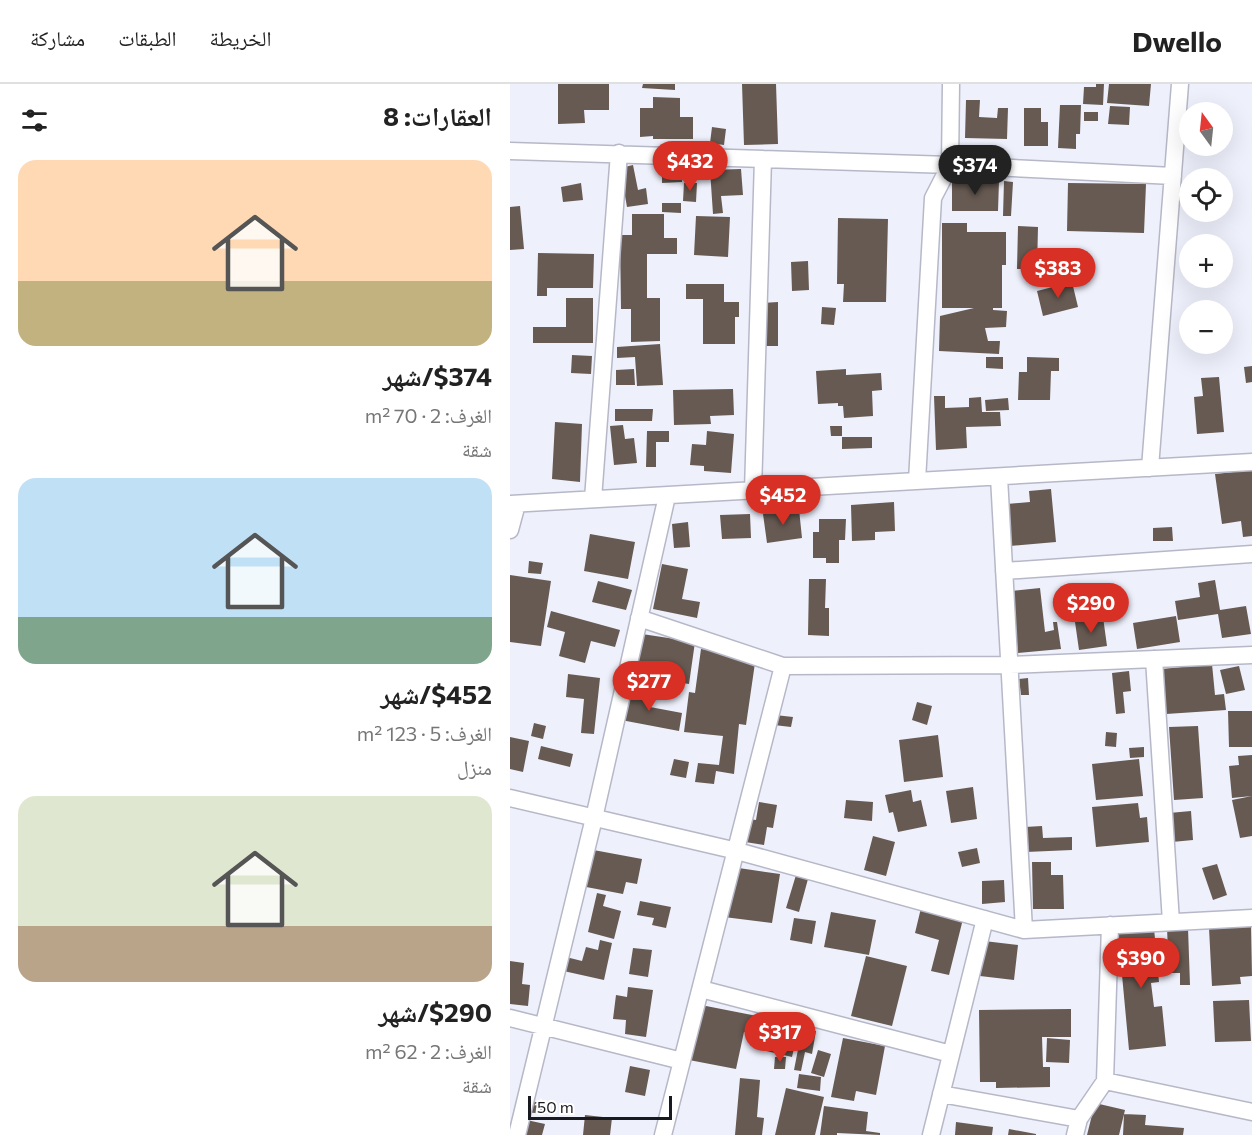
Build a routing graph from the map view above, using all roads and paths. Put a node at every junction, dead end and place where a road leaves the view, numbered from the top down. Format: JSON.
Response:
{"nodes":[{"id":1,"x":951,"y":84,"type":"edge"},
{"id":2,"x":1180,"y":84,"type":"edge"},
{"id":3,"x":510,"y":151,"type":"edge"},
{"id":4,"x":619,"y":153,"type":"junction"},
{"id":5,"x":763,"y":159,"type":"junction"},
{"id":6,"x":950,"y":165,"type":"junction"},
{"id":7,"x":1173,"y":176,"type":"junction"},
{"id":8,"x":1252,"y":462,"type":"edge"},
{"id":9,"x":1150,"y":468,"type":"junction"},
{"id":10,"x":999,"y":477,"type":"junction"},
{"id":11,"x":917,"y":481,"type":"junction"},
{"id":12,"x":753,"y":491,"type":"junction"},
{"id":13,"x":667,"y":496,"type":"junction"},
{"id":14,"x":593,"y":500,"type":"junction"},
{"id":15,"x":513,"y":504,"type":"edge"},
{"id":16,"x":510,"y":530,"type":"edge"},
{"id":17,"x":1252,"y":554,"type":"edge"},
{"id":18,"x":1004,"y":571,"type":"junction"},
{"id":19,"x":639,"y":618,"type":"junction"},
{"id":20,"x":1252,"y":655,"type":"edge"},
{"id":21,"x":1154,"y":659,"type":"junction"},
{"id":22,"x":1009,"y":665,"type":"junction"},
{"id":23,"x":783,"y":666,"type":"junction"},
{"id":24,"x":510,"y":798,"type":"edge"},
{"id":25,"x":594,"y":818,"type":"junction"},
{"id":26,"x":737,"y":851,"type":"junction"},
{"id":27,"x":1252,"y":918,"type":"edge"},
{"id":28,"x":985,"y":919,"type":"junction"},
{"id":29,"x":1171,"y":922,"type":"junction"},
{"id":30,"x":1110,"y":925,"type":"junction"},
{"id":31,"x":1024,"y":930,"type":"junction"},
{"id":32,"x":701,"y":989,"type":"junction"},
{"id":33,"x":510,"y":1018,"type":"edge"},
{"id":34,"x":544,"y":1027,"type":"junction"},
{"id":35,"x":951,"y":1054,"type":"junction"},
{"id":36,"x":682,"y":1061,"type":"junction"},
{"id":37,"x":1106,"y":1080,"type":"junction"},
{"id":38,"x":941,"y":1094,"type":"junction"},
{"id":39,"x":1252,"y":1112,"type":"edge"},
{"id":40,"x":1077,"y":1127,"type":"edge"},
{"id":41,"x":667,"y":1134,"type":"edge"},
{"id":42,"x":517,"y":1135,"type":"edge"},
{"id":43,"x":931,"y":1135,"type":"edge"}],
"edges":[{"from":1,"to":6,"type":"street"},
{"from":2,"to":7,"type":"street"},
{"from":3,"to":4,"type":"street"},
{"from":4,"to":5,"type":"street"},
{"from":4,"to":14,"type":"street"},
{"from":5,"to":6,"type":"street"},
{"from":5,"to":12,"type":"street"},
{"from":6,"to":7,"type":"street"},
{"from":6,"to":11,"type":"street"},
{"from":7,"to":9,"type":"street"},
{"from":8,"to":9,"type":"street"},
{"from":9,"to":10,"type":"street"},
{"from":10,"to":11,"type":"street"},
{"from":10,"to":18,"type":"street"},
{"from":11,"to":12,"type":"street"},
{"from":12,"to":13,"type":"street"},
{"from":13,"to":14,"type":"street"},
{"from":13,"to":19,"type":"street"},
{"from":14,"to":15,"type":"street"},
{"from":15,"to":16,"type":"street"},
{"from":17,"to":18,"type":"street"},
{"from":18,"to":22,"type":"street"},
{"from":19,"to":23,"type":"street"},
{"from":19,"to":25,"type":"street"},
{"from":20,"to":21,"type":"street"},
{"from":21,"to":22,"type":"street"},
{"from":21,"to":29,"type":"street"},
{"from":22,"to":23,"type":"street"},
{"from":22,"to":31,"type":"street"},
{"from":23,"to":26,"type":"street"},
{"from":24,"to":25,"type":"street"},
{"from":25,"to":26,"type":"street"},
{"from":25,"to":34,"type":"street"},
{"from":26,"to":28,"type":"street"},
{"from":26,"to":32,"type":"street"},
{"from":27,"to":29,"type":"street"},
{"from":28,"to":31,"type":"street"},
{"from":28,"to":35,"type":"street"},
{"from":29,"to":30,"type":"street"},
{"from":30,"to":31,"type":"street"},
{"from":30,"to":37,"type":"street"},
{"from":32,"to":35,"type":"street"},
{"from":32,"to":36,"type":"street"},
{"from":33,"to":34,"type":"street"},
{"from":34,"to":36,"type":"street"},
{"from":34,"to":42,"type":"street"},
{"from":35,"to":38,"type":"street"},
{"from":36,"to":41,"type":"street"},
{"from":37,"to":39,"type":"street"},
{"from":37,"to":40,"type":"street"},
{"from":38,"to":40,"type":"street"},
{"from":38,"to":43,"type":"street"}]}
